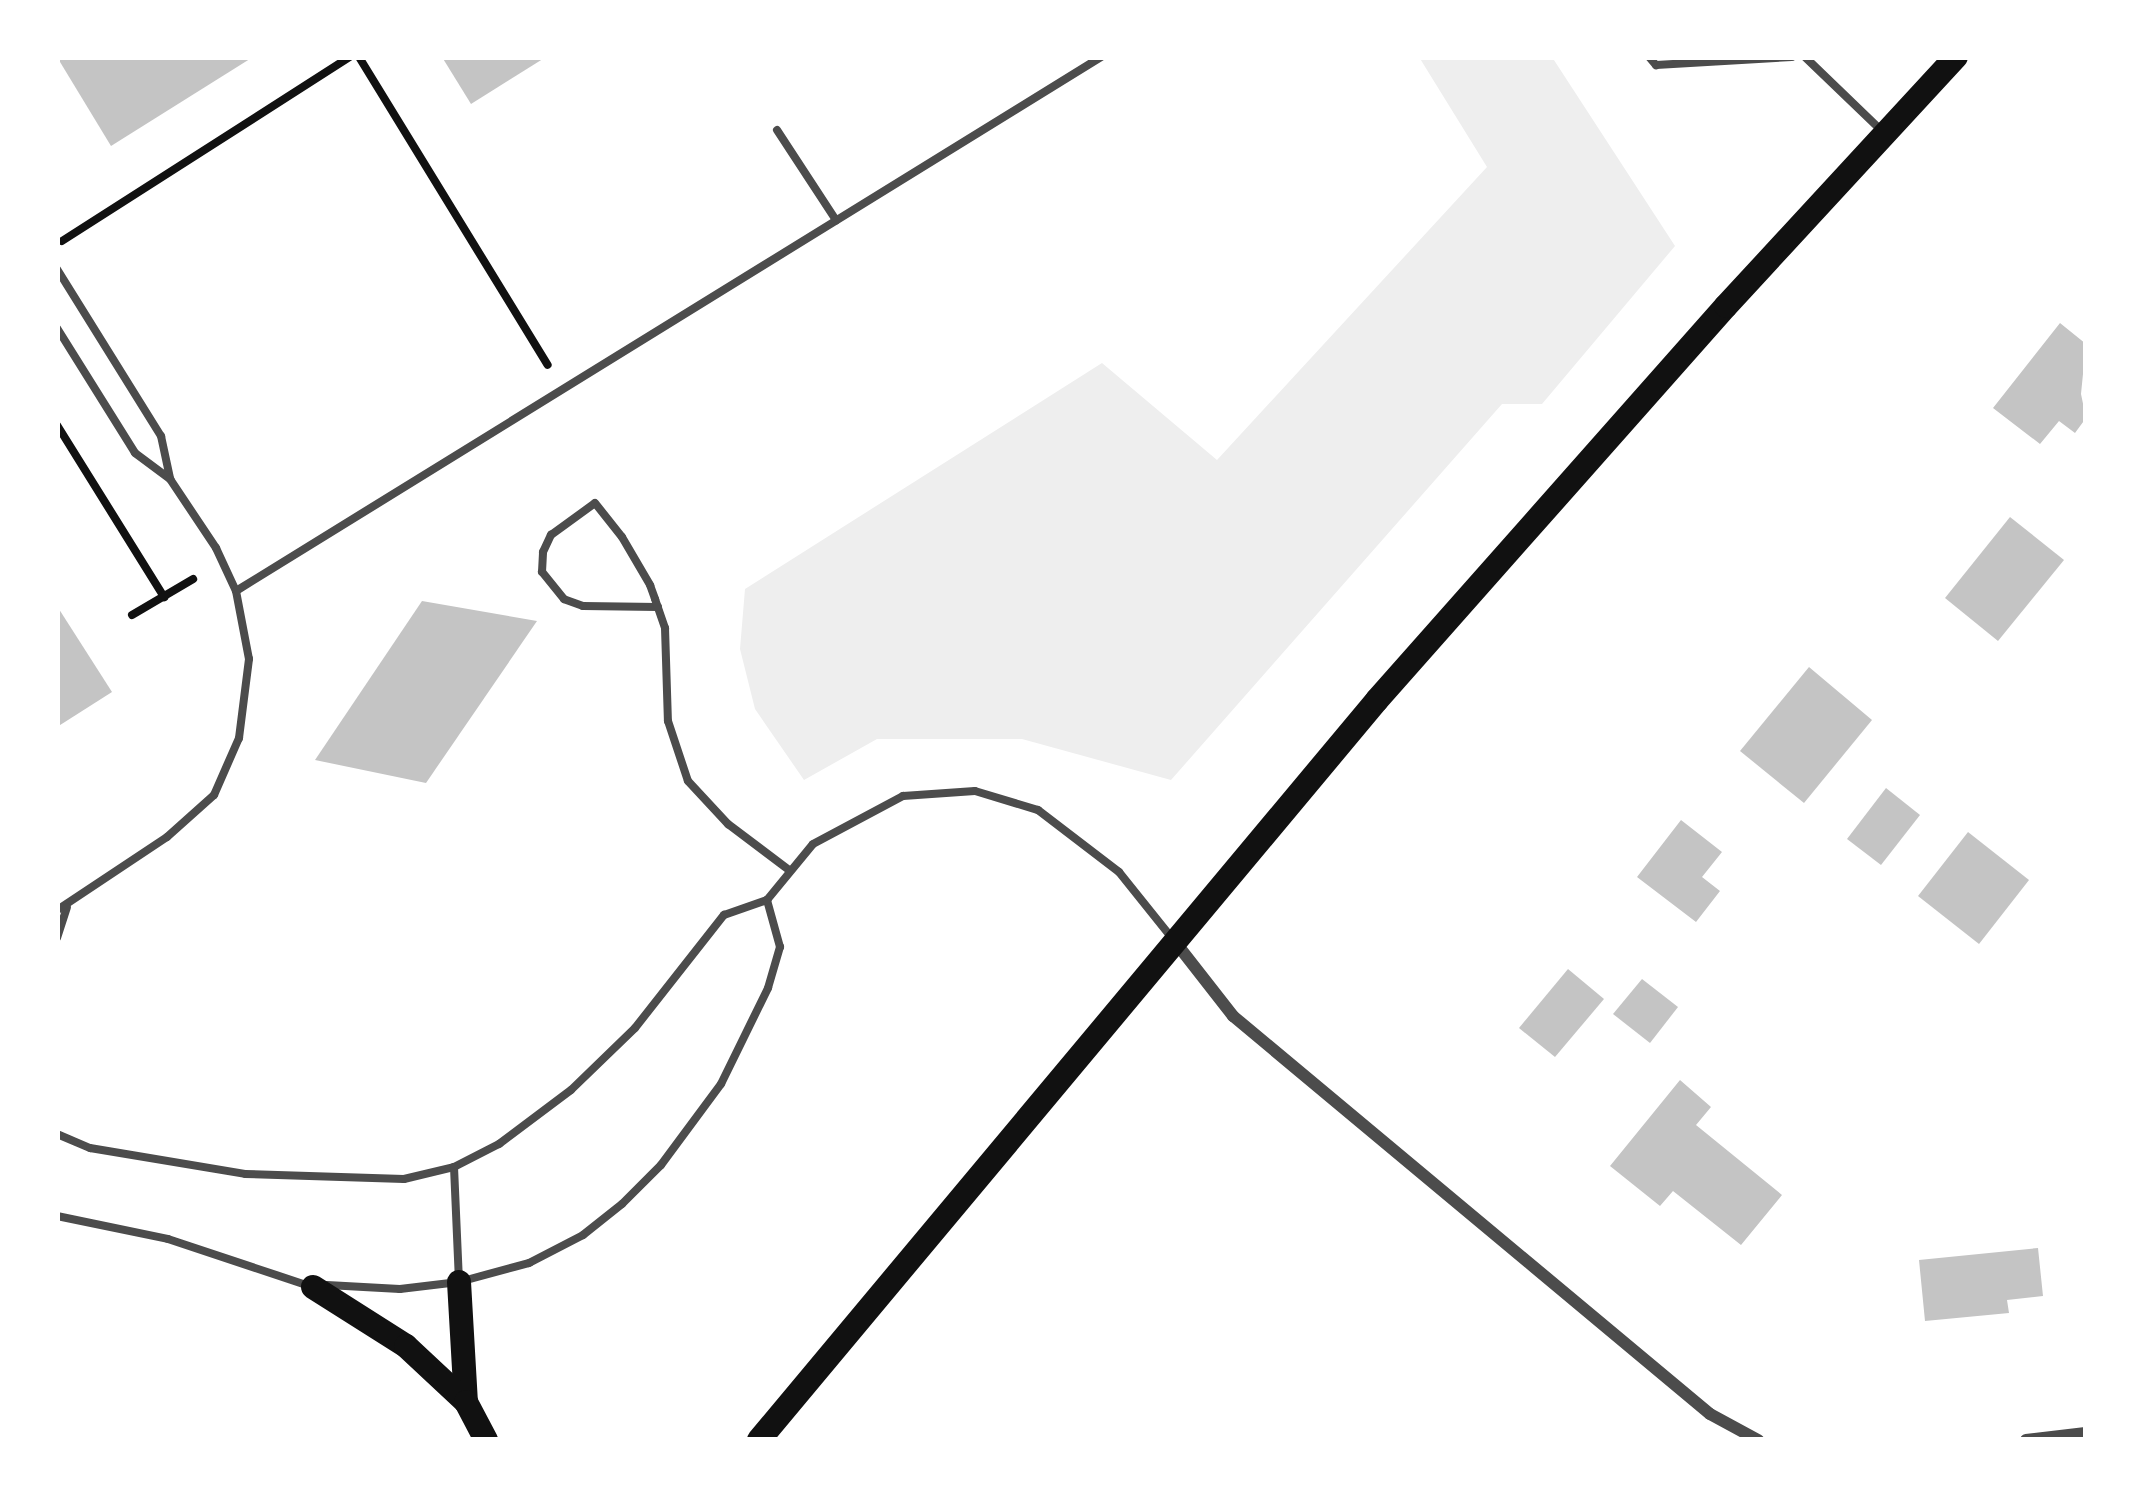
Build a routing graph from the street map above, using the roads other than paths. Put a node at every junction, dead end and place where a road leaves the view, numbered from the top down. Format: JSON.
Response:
{"nodes":[{"id":1,"x":1100,"y":57,"type":"edge"},
{"id":2,"x":1649,"y":57,"type":"edge"},
{"id":3,"x":1792,"y":57,"type":"edge"},
{"id":4,"x":1805,"y":57,"type":"edge"},
{"id":5,"x":1956,"y":57,"type":"edge"},
{"id":6,"x":778,"y":130,"type":"dead end"},
{"id":7,"x":1884,"y":133,"type":"junction"},
{"id":8,"x":836,"y":220,"type":"junction"},
{"id":9,"x":57,"y":269,"type":"edge"},
{"id":10,"x":57,"y":328,"type":"edge"},
{"id":11,"x":170,"y":479,"type":"junction"},
{"id":12,"x":236,"y":591,"type":"junction"},
{"id":13,"x":658,"y":607,"type":"junction"},
{"id":14,"x":789,"y":870,"type":"junction"},
{"id":15,"x":766,"y":900,"type":"junction"},
{"id":16,"x":62,"y":908,"type":"edge"},
{"id":17,"x":57,"y":938,"type":"edge"},
{"id":18,"x":1176,"y":943,"type":"junction"},
{"id":19,"x":57,"y":1134,"type":"edge"},
{"id":20,"x":454,"y":1167,"type":"junction"},
{"id":21,"x":57,"y":1216,"type":"edge"},
{"id":22,"x":459,"y":1282,"type":"junction"},
{"id":23,"x":313,"y":1287,"type":"junction"},
{"id":24,"x":466,"y":1402,"type":"junction"},
{"id":25,"x":2086,"y":1433,"type":"edge"},
{"id":26,"x":486,"y":1440,"type":"edge"},
{"id":27,"x":759,"y":1440,"type":"edge"},
{"id":28,"x":1758,"y":1440,"type":"edge"},
{"id":29,"x":2026,"y":1440,"type":"edge"}],
"edges":[{"from":1,"to":8,"type":"lane"},
{"from":2,"to":3,"type":"lane"},
{"from":4,"to":7,"type":"lane"},
{"from":5,"to":7,"type":"main road"},
{"from":6,"to":8,"type":"lane"},
{"from":7,"to":18,"type":"main road"},
{"from":8,"to":12,"type":"lane"},
{"from":9,"to":11,"type":"lane"},
{"from":10,"to":11,"type":"lane"},
{"from":11,"to":12,"type":"lane"},
{"from":12,"to":16,"type":"lane"},
{"from":13,"to":13,"type":"lane"},
{"from":13,"to":14,"type":"lane"},
{"from":14,"to":15,"type":"lane"},
{"from":14,"to":18,"type":"lane"},
{"from":15,"to":20,"type":"lane"},
{"from":15,"to":22,"type":"lane"},
{"from":16,"to":17,"type":"lane"},
{"from":18,"to":27,"type":"main road"},
{"from":18,"to":28,"type":"street"},
{"from":19,"to":20,"type":"lane"},
{"from":20,"to":22,"type":"lane"},
{"from":21,"to":23,"type":"lane"},
{"from":22,"to":23,"type":"lane"},
{"from":22,"to":24,"type":"main road"},
{"from":23,"to":24,"type":"main road"},
{"from":24,"to":26,"type":"main road"},
{"from":25,"to":29,"type":"street"}]}
